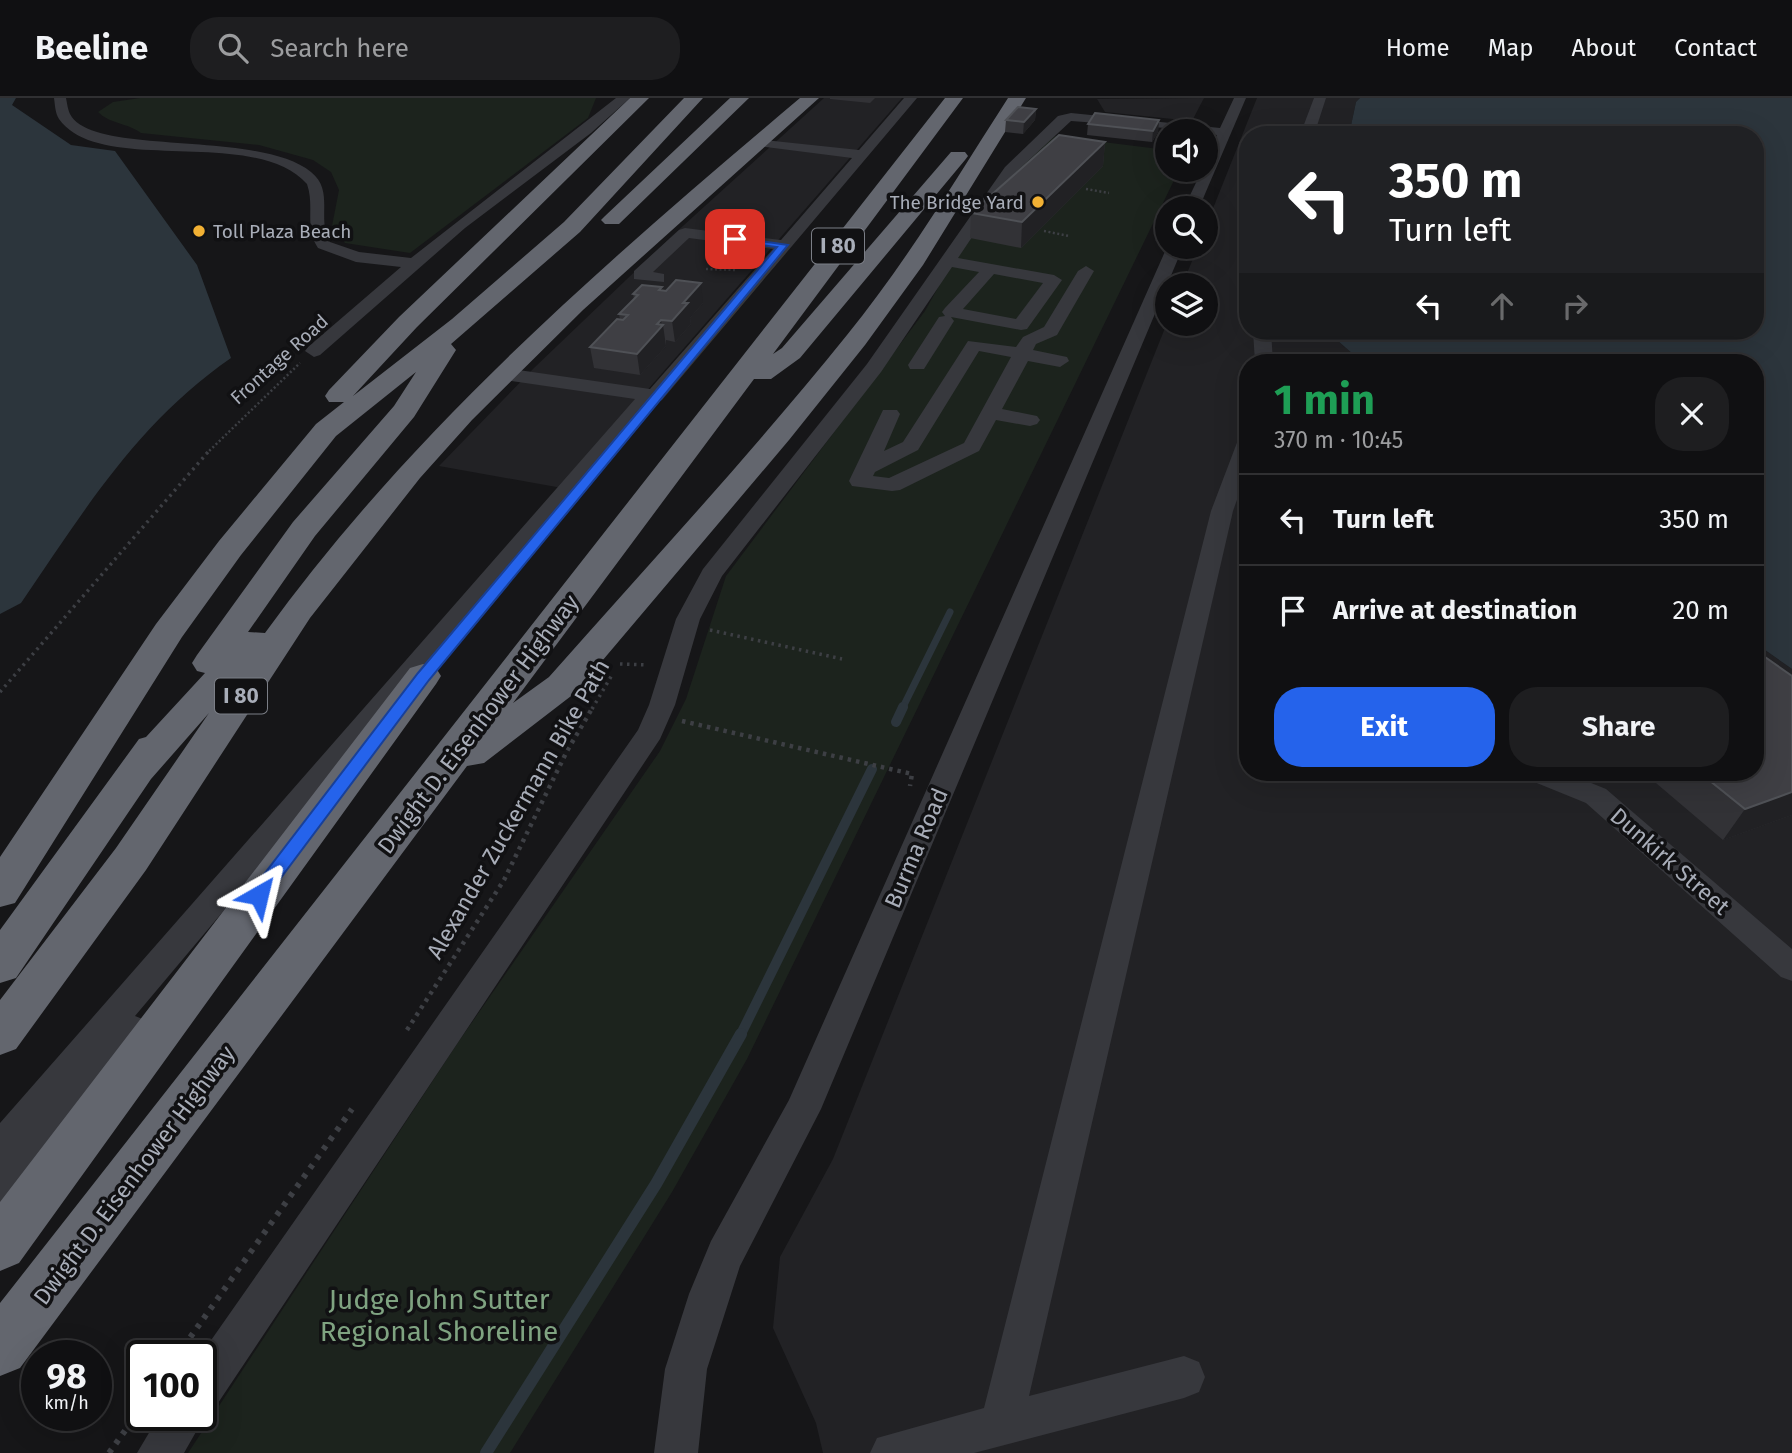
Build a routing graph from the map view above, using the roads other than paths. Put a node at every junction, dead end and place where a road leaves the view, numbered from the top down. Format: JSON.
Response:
{"nodes":[{"id":1,"x":60,"y":98,"type":"edge"},
{"id":2,"x":624,"y":98,"type":"edge"},
{"id":3,"x":640,"y":98,"type":"edge"},
{"id":4,"x":658,"y":98,"type":"edge"},
{"id":5,"x":694,"y":98,"type":"edge"},
{"id":6,"x":740,"y":98,"type":"edge"},
{"id":7,"x":782,"y":98,"type":"edge"},
{"id":8,"x":810,"y":98,"type":"edge"},
{"id":9,"x":911,"y":98,"type":"edge"},
{"id":10,"x":954,"y":98,"type":"edge"},
{"id":11,"x":1006,"y":98,"type":"edge"},
{"id":12,"x":1017,"y":98,"type":"edge"},
{"id":13,"x":1240,"y":98,"type":"edge"},
{"id":14,"x":1320,"y":98,"type":"edge"},
{"id":15,"x":1310,"y":126,"type":"edge"},
{"id":16,"x":1225,"y":132,"type":"junction"},
{"id":17,"x":759,"y":142,"type":"junction"},
{"id":18,"x":862,"y":155,"type":"junction"},
{"id":19,"x":1197,"y":196,"type":"edge"},
{"id":20,"x":783,"y":245,"type":"junction"},
{"id":21,"x":978,"y":251,"type":"dead end"},
{"id":22,"x":1170,"y":259,"type":"edge"},
{"id":23,"x":946,"y":261,"type":"junction"},
{"id":24,"x":417,"y":264,"type":"junction"},
{"id":25,"x":1045,"y":264,"type":"dead end"},
{"id":26,"x":562,"y":265,"type":"dead end"},
{"id":27,"x":1013,"y":266,"type":"junction"},
{"id":28,"x":990,"y":268,"type":"junction"},
{"id":29,"x":1086,"y":271,"type":"dead end"},
{"id":30,"x":658,"y":278,"type":"dead end"},
{"id":31,"x":471,"y":316,"type":"junction"},
{"id":32,"x":945,"y":321,"type":"dead end"},
{"id":33,"x":931,"y":343,"type":"junction"},
{"id":34,"x":974,"y":345,"type":"junction"},
{"id":35,"x":314,"y":351,"type":"road end"},
{"id":36,"x":1021,"y":354,"type":"junction"},
{"id":37,"x":464,"y":356,"type":"dead end"},
{"id":38,"x":1060,"y":361,"type":"dead end"},
{"id":39,"x":917,"y":365,"type":"dead end"},
{"id":40,"x":504,"y":374,"type":"junction"},
{"id":41,"x":654,"y":396,"type":"junction"},
{"id":42,"x":729,"y":396,"type":"junction"},
{"id":43,"x":990,"y":413,"type":"junction"},
{"id":44,"x":890,"y":414,"type":"dead end"},
{"id":45,"x":1030,"y":420,"type":"dead end"},
{"id":46,"x":327,"y":430,"type":"junction"},
{"id":47,"x":383,"y":436,"type":"junction"},
{"id":48,"x":866,"y":468,"type":"junction"},
{"id":49,"x":1239,"y":482,"type":"edge"},
{"id":50,"x":424,"y":676,"type":"junction"},
{"id":51,"x":138,"y":769,"type":"junction"},
{"id":52,"x":1559,"y":781,"type":"edge"},
{"id":53,"x":430,"y":785,"type":"junction"},
{"id":54,"x":0,"y":850,"type":"edge"},
{"id":55,"x":0,"y":891,"type":"edge"},
{"id":56,"x":0,"y":965,"type":"edge"},
{"id":57,"x":1792,"y":968,"type":"edge"},
{"id":58,"x":0,"y":1035,"type":"edge"},
{"id":59,"x":0,"y":1150,"type":"edge"},
{"id":60,"x":0,"y":1194,"type":"edge"},
{"id":61,"x":0,"y":1245,"type":"edge"},
{"id":62,"x":0,"y":1348,"type":"edge"},
{"id":63,"x":217,"y":1367,"type":"edge"},
{"id":64,"x":1184,"y":1377,"type":"dead end"},
{"id":65,"x":1002,"y":1424,"type":"junction"},
{"id":66,"x":174,"y":1431,"type":"edge"},
{"id":67,"x":159,"y":1453,"type":"edge"},
{"id":68,"x":676,"y":1453,"type":"edge"},
{"id":69,"x":892,"y":1453,"type":"edge"}],
"edges":[{"from":1,"to":24,"type":"street"},
{"from":2,"to":24,"type":"street","name":"Frontage Road"},
{"from":3,"to":54,"type":"highway"},
{"from":4,"to":46,"type":"highway"},
{"from":5,"to":31,"type":"highway","number":"I 80"},
{"from":6,"to":26,"type":"highway"},
{"from":7,"to":51,"type":"highway","number":"I 80"},
{"from":8,"to":17,"type":"highway","number":"I 80"},
{"from":9,"to":18,"type":"street"},
{"from":10,"to":42,"type":"highway","name":"Dwight D. Eisenhower Highway","number":"I 80"},
{"from":11,"to":42,"type":"highway"},
{"from":12,"to":53,"type":"highway"},
{"from":13,"to":16,"type":"street"},
{"from":14,"to":15,"type":"street"},
{"from":16,"to":19,"type":"street"},
{"from":16,"to":23,"type":"street"},
{"from":17,"to":18,"type":"street"},
{"from":17,"to":40,"type":"highway","number":"I 80"},
{"from":18,"to":20,"type":"street"},
{"from":20,"to":30,"type":"street"},
{"from":20,"to":41,"type":"street"},
{"from":21,"to":27,"type":"street"},
{"from":22,"to":68,"type":"street","name":"Burma Road"},
{"from":23,"to":28,"type":"street"},
{"from":23,"to":63,"type":"street"},
{"from":24,"to":35,"type":"street","name":"Frontage Road"},
{"from":25,"to":27,"type":"street"},
{"from":27,"to":28,"type":"street"},
{"from":27,"to":28,"type":"street"},
{"from":29,"to":36,"type":"street"},
{"from":31,"to":46,"type":"highway","number":"I 80"},
{"from":31,"to":47,"type":"highway","number":"I 80"},
{"from":32,"to":33,"type":"street"},
{"from":33,"to":34,"type":"street"},
{"from":33,"to":39,"type":"street"},
{"from":34,"to":36,"type":"street"},
{"from":34,"to":48,"type":"street"},
{"from":36,"to":38,"type":"street"},
{"from":36,"to":43,"type":"street"},
{"from":37,"to":47,"type":"highway","number":"I 80"},
{"from":40,"to":41,"type":"street"},
{"from":40,"to":58,"type":"highway","number":"I 80"},
{"from":41,"to":50,"type":"street"},
{"from":41,"to":59,"type":"street"},
{"from":42,"to":53,"type":"highway","name":"Dwight D. Eisenhower Highway","number":"I 80"},
{"from":43,"to":45,"type":"street"},
{"from":43,"to":48,"type":"street"},
{"from":44,"to":48,"type":"street"},
{"from":46,"to":55,"type":"highway","number":"I 80"},
{"from":47,"to":51,"type":"highway","number":"I 80"},
{"from":49,"to":65,"type":"street"},
{"from":50,"to":60,"type":"street"},
{"from":50,"to":61,"type":"highway"},
{"from":51,"to":56,"type":"highway","number":"I 80"},
{"from":52,"to":57,"type":"street","name":"Dunkirk Street"},
{"from":53,"to":62,"type":"highway","name":"Dwight D. Eisenhower Highway","number":"I 80"},
{"from":64,"to":65,"type":"street"},
{"from":65,"to":69,"type":"street"},
{"from":66,"to":67,"type":"street"}]}
